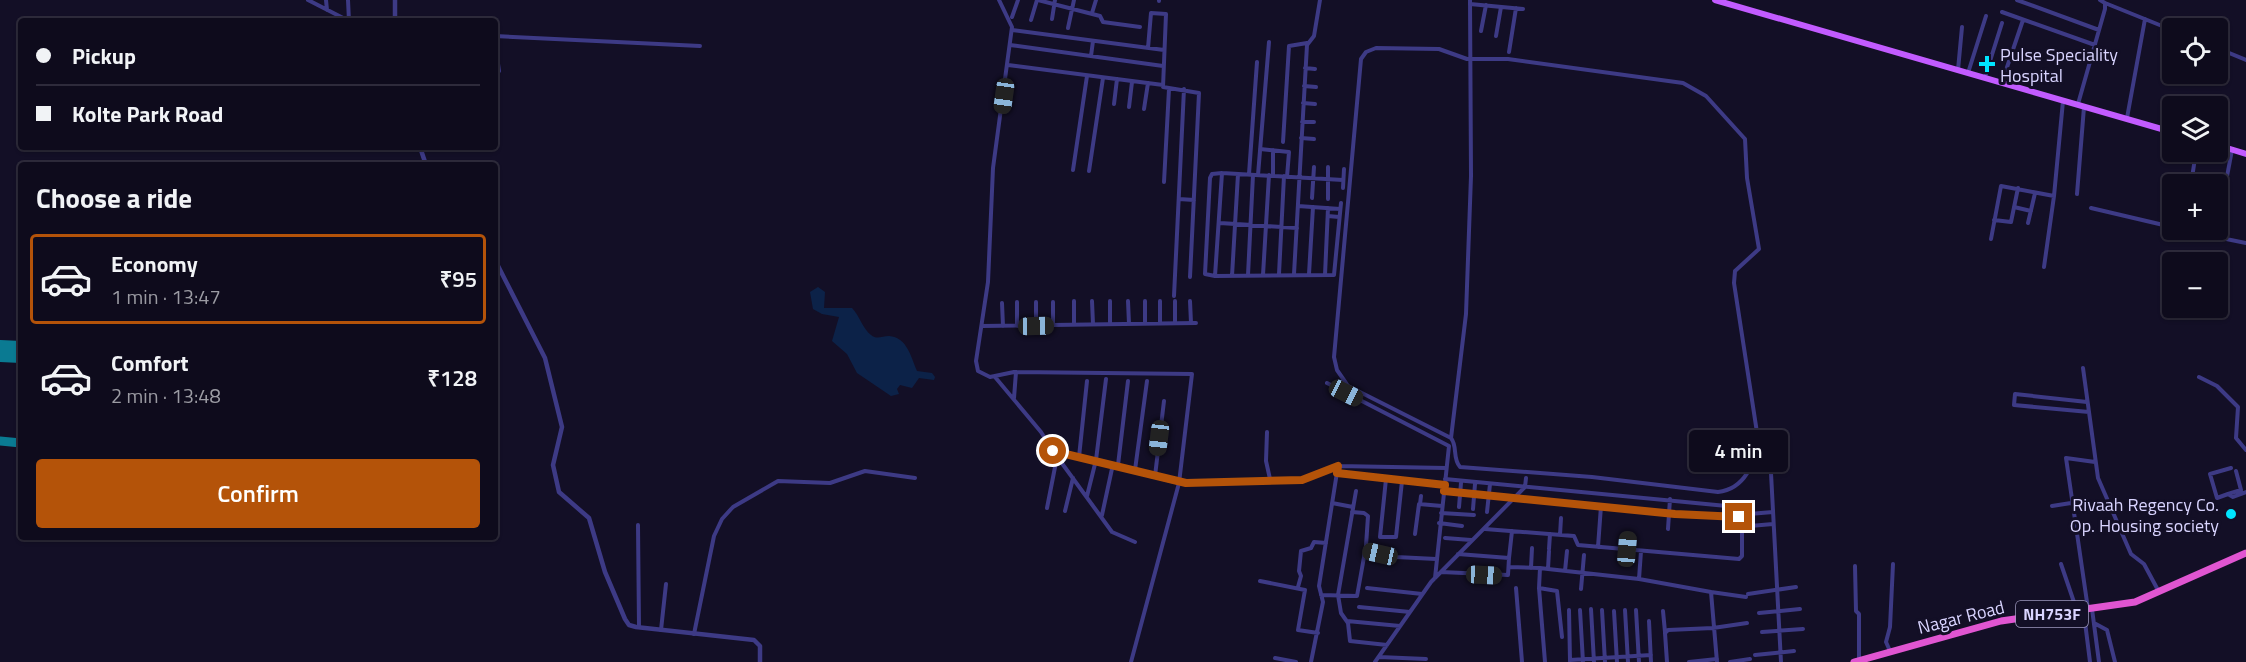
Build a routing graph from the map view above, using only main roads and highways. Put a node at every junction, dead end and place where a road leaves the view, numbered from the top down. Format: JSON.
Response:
{"nodes":[{"id":1,"x":1715,"y":0,"type":"edge"},
{"id":2,"x":2162,"y":129,"type":"edge"},
{"id":3,"x":2228,"y":149,"type":"edge"},
{"id":4,"x":2246,"y":154,"type":"edge"},
{"id":5,"x":2246,"y":553,"type":"edge"},
{"id":6,"x":2246,"y":558,"type":"edge"},
{"id":7,"x":2087,"y":611,"type":"junction"},
{"id":8,"x":1884,"y":660,"type":"edge"},
{"id":9,"x":1859,"y":661,"type":"edge"}],
"edges":[{"from":1,"to":2,"type":"main road"},
{"from":3,"to":4,"type":"main road"},
{"from":5,"to":7,"type":"highway","name":"Nagar Road","number":"NH753F"},
{"from":6,"to":7,"type":"highway","name":"Nagar Road","number":"NH753F"},
{"from":7,"to":8,"type":"highway","name":"Nagar Road","number":"NH753F"},
{"from":7,"to":9,"type":"highway","name":"Nagar Road","number":"NH753F"},
{"from":8,"to":9,"type":"highway","name":"Nagar Road","number":"NH753F"}]}
